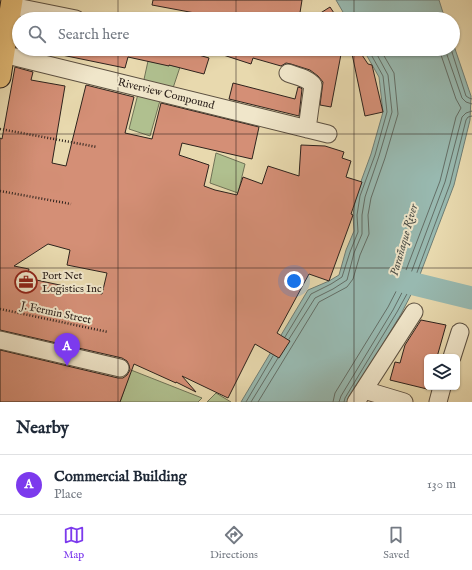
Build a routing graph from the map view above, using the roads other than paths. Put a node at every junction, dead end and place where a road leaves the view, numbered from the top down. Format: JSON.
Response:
{"nodes":[{"id":1,"x":12,"y":3,"type":"edge"},
{"id":2,"x":48,"y":12,"type":"edge"},
{"id":3,"x":3,"y":54,"type":"junction"},
{"id":4,"x":288,"y":73,"type":"dead end"},
{"id":5,"x":0,"y":77,"type":"edge"},
{"id":6,"x":306,"y":129,"type":"junction"},
{"id":7,"x":328,"y":134,"type":"dead end"},
{"id":8,"x":414,"y":312,"type":"dead end"},
{"id":9,"x":460,"y":332,"type":"dead end"},
{"id":10,"x":0,"y":340,"type":"edge"},
{"id":11,"x":453,"y":354,"type":"edge"},
{"id":12,"x":120,"y":368,"type":"dead end"},
{"id":13,"x":441,"y":390,"type":"edge"},
{"id":14,"x":360,"y":396,"type":"edge"},
{"id":15,"x":404,"y":402,"type":"edge"},
{"id":16,"x":438,"y":402,"type":"edge"}],
"edges":[{"from":1,"to":2,"type":"street"},
{"from":1,"to":3,"type":"main road"},
{"from":3,"to":5,"type":"main road"},
{"from":3,"to":6,"type":"street","name":"Riverview Compound"},
{"from":4,"to":6,"type":"street"},
{"from":6,"to":7,"type":"street","name":"Riverview Compound"},
{"from":8,"to":14,"type":"street"},
{"from":9,"to":11,"type":"street"},
{"from":10,"to":12,"type":"street"},
{"from":13,"to":16,"type":"street"},
{"from":14,"to":15,"type":"street"}]}
